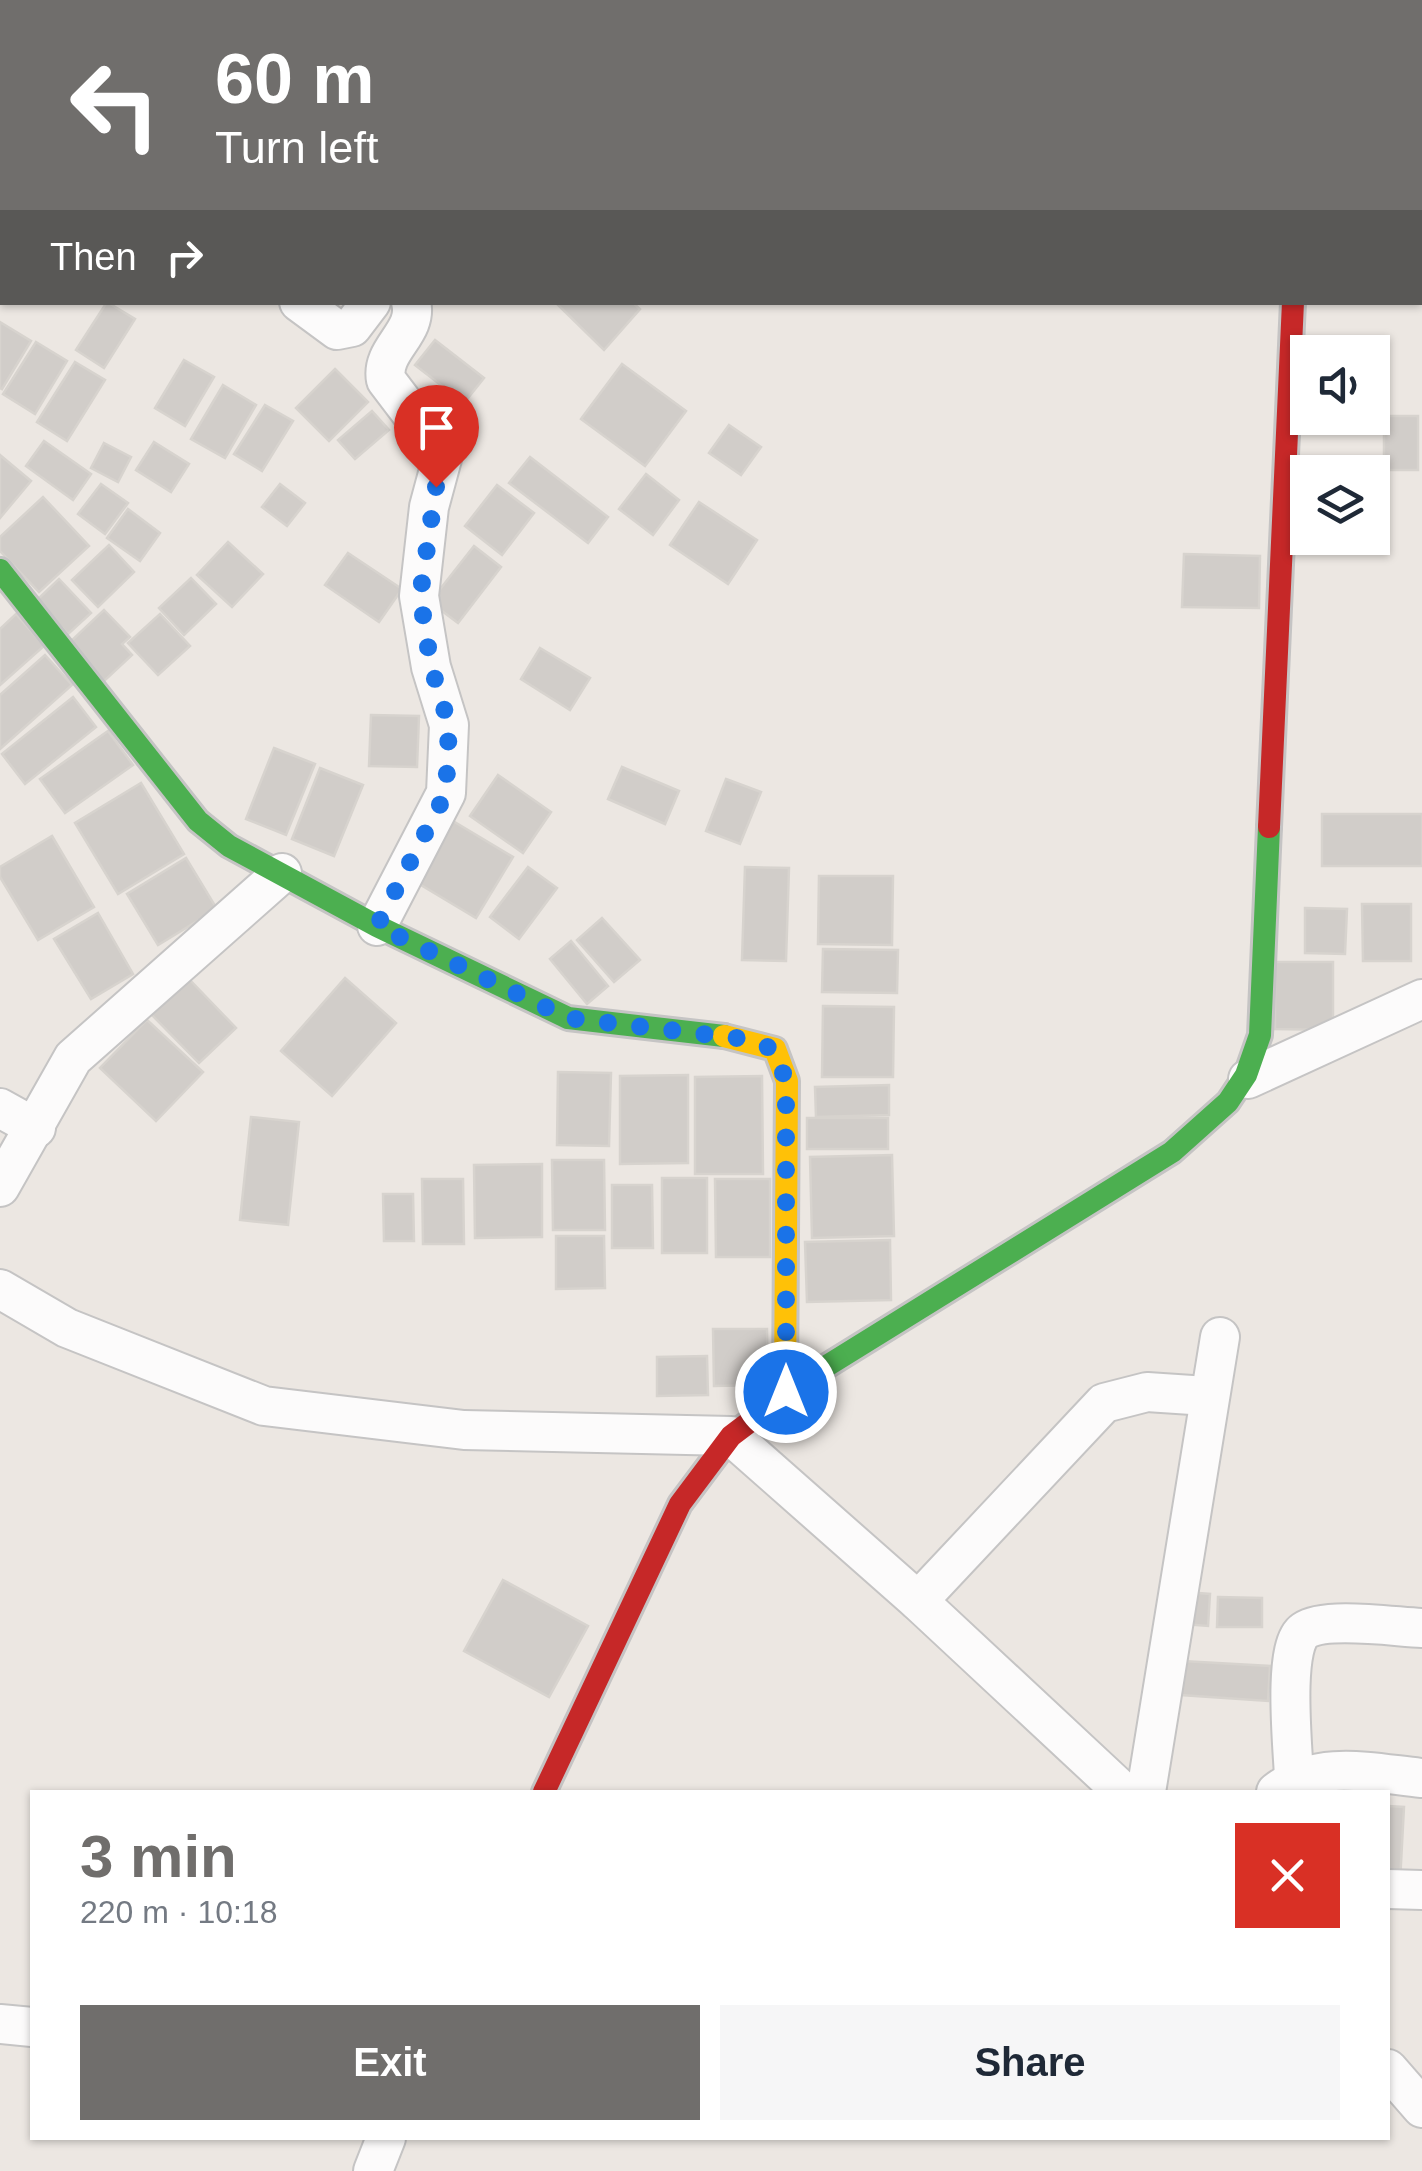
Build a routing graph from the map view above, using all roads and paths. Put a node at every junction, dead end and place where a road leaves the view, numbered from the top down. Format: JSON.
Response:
{"nodes":[{"id":1,"x":303,"y":305,"type":"edge"},
{"id":2,"x":369,"y":305,"type":"edge"},
{"id":3,"x":411,"y":305,"type":"edge"},
{"id":4,"x":1293,"y":305,"type":"edge"},
{"id":5,"x":0,"y":570,"type":"edge"},
{"id":6,"x":282,"y":873,"type":"junction"},
{"id":7,"x":377,"y":926,"type":"junction"},
{"id":8,"x":1422,"y":999,"type":"edge"},
{"id":9,"x":1248,"y":1079,"type":"junction"},
{"id":10,"x":0,"y":1108,"type":"edge"},
{"id":11,"x":36,"y":1128,"type":"junction"},
{"id":12,"x":0,"y":1187,"type":"edge"},
{"id":13,"x":0,"y":1289,"type":"edge"},
{"id":14,"x":1220,"y":1337,"type":"dead end"},
{"id":15,"x":786,"y":1392,"type":"junction"},
{"id":16,"x":1207,"y":1396,"type":"junction"},
{"id":17,"x":732,"y":1436,"type":"junction"},
{"id":18,"x":918,"y":1601,"type":"junction"},
{"id":19,"x":1422,"y":1628,"type":"edge"},
{"id":20,"x":1422,"y":1778,"type":"edge"},
{"id":21,"x":1284,"y":1785,"type":"edge"},
{"id":22,"x":545,"y":1790,"type":"edge"},
{"id":23,"x":1121,"y":1790,"type":"edge"},
{"id":24,"x":1146,"y":1790,"type":"edge"},
{"id":25,"x":1390,"y":1889,"type":"edge"},
{"id":26,"x":1422,"y":1890,"type":"edge"},
{"id":27,"x":0,"y":2024,"type":"edge"},
{"id":28,"x":30,"y":2027,"type":"edge"},
{"id":29,"x":1390,"y":2071,"type":"edge"},
{"id":30,"x":1422,"y":2108,"type":"edge"},
{"id":31,"x":385,"y":2140,"type":"edge"},
{"id":32,"x":373,"y":2171,"type":"edge"}],
"edges":[{"from":1,"to":2,"type":"street"},
{"from":3,"to":7,"type":"street"},
{"from":4,"to":9,"type":"street"},
{"from":5,"to":6,"type":"street"},
{"from":6,"to":7,"type":"street"},
{"from":6,"to":11,"type":"street"},
{"from":7,"to":15,"type":"street"},
{"from":8,"to":9,"type":"street"},
{"from":9,"to":15,"type":"street"},
{"from":10,"to":11,"type":"street"},
{"from":11,"to":12,"type":"street"},
{"from":13,"to":17,"type":"street"},
{"from":14,"to":16,"type":"street"},
{"from":15,"to":17,"type":"street"},
{"from":16,"to":18,"type":"street"},
{"from":16,"to":24,"type":"street"},
{"from":17,"to":18,"type":"street"},
{"from":17,"to":22,"type":"street"},
{"from":18,"to":23,"type":"street"},
{"from":19,"to":21,"type":"street"},
{"from":20,"to":21,"type":"street"},
{"from":25,"to":26,"type":"street"},
{"from":27,"to":28,"type":"street"},
{"from":29,"to":30,"type":"street"},
{"from":31,"to":32,"type":"street"}]}
